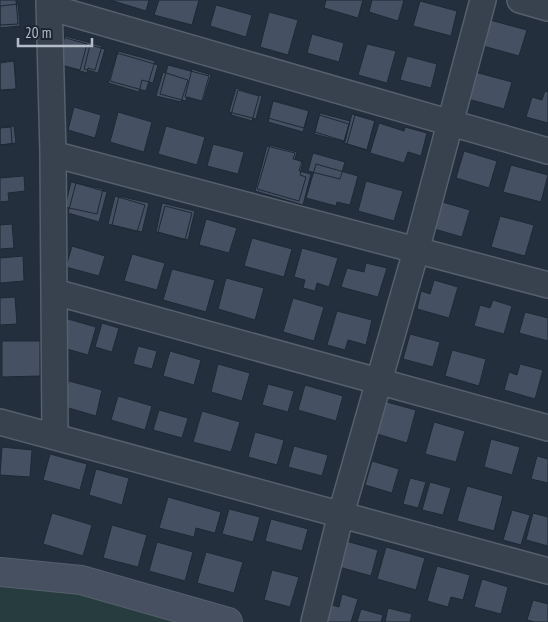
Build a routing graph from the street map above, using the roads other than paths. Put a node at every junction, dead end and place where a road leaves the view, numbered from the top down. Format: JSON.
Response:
{"nodes":[{"id":1,"x":484,"y":0,"type":"edge"},
{"id":2,"x":520,"y":0,"type":"edge"},
{"id":3,"x":49,"y":3,"type":"edge"},
{"id":4,"x":548,"y":8,"type":"edge"},
{"id":5,"x":451,"y":123,"type":"junction"},
{"id":6,"x":548,"y":151,"type":"edge"},
{"id":7,"x":53,"y":154,"type":"junction"},
{"id":8,"x":416,"y":250,"type":"junction"},
{"id":9,"x":548,"y":285,"type":"edge"},
{"id":10,"x":55,"y":292,"type":"junction"},
{"id":11,"x":379,"y":382,"type":"junction"},
{"id":12,"x":0,"y":422,"type":"edge"},
{"id":13,"x":548,"y":428,"type":"edge"},
{"id":14,"x":55,"y":436,"type":"junction"},
{"id":15,"x":341,"y":514,"type":"junction"},
{"id":16,"x":548,"y":571,"type":"edge"},
{"id":17,"x":0,"y":572,"type":"edge"},
{"id":18,"x":228,"y":622,"type":"edge"},
{"id":19,"x":314,"y":622,"type":"edge"}],
"edges":[{"from":1,"to":5,"type":"street"},
{"from":2,"to":4,"type":"street"},
{"from":3,"to":5,"type":"street"},
{"from":3,"to":7,"type":"street"},
{"from":5,"to":6,"type":"street"},
{"from":5,"to":8,"type":"street"},
{"from":7,"to":8,"type":"street"},
{"from":7,"to":10,"type":"street"},
{"from":8,"to":9,"type":"street"},
{"from":8,"to":11,"type":"street"},
{"from":10,"to":11,"type":"street"},
{"from":10,"to":14,"type":"street"},
{"from":11,"to":13,"type":"street"},
{"from":11,"to":15,"type":"street"},
{"from":12,"to":14,"type":"street"},
{"from":14,"to":15,"type":"street"},
{"from":15,"to":16,"type":"street"},
{"from":15,"to":19,"type":"street"},
{"from":17,"to":18,"type":"street"}]}
